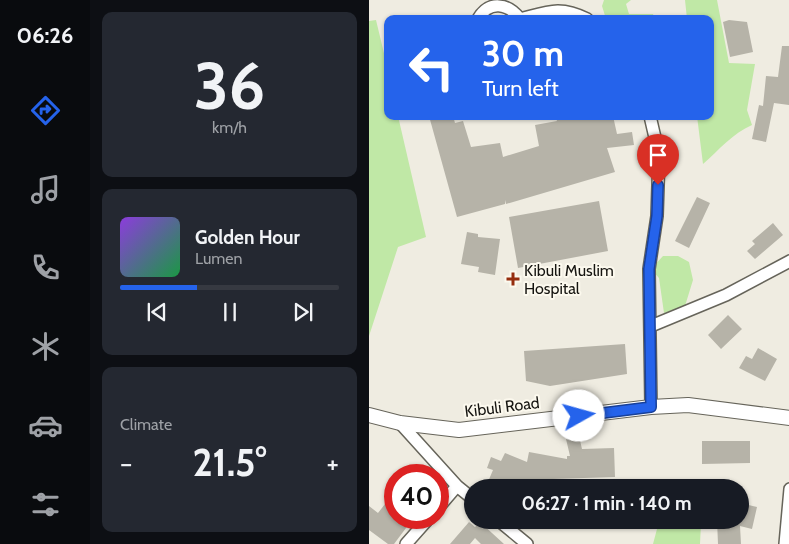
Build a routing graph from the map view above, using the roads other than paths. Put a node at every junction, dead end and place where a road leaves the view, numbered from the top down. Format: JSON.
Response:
{"nodes":[{"id":1,"x":480,"y":15,"type":"edge"},
{"id":2,"x":517,"y":15,"type":"edge"},
{"id":3,"x":535,"y":15,"type":"edge"},
{"id":4,"x":580,"y":15,"type":"edge"},
{"id":5,"x":651,"y":120,"type":"edge"},
{"id":6,"x":789,"y":261,"type":"edge"},
{"id":7,"x":651,"y":326,"type":"junction"},
{"id":8,"x":651,"y":407,"type":"junction"},
{"id":9,"x":369,"y":415,"type":"edge"},
{"id":10,"x":789,"y":418,"type":"edge"},
{"id":11,"x":400,"y":423,"type":"junction"},
{"id":12,"x":457,"y":486,"type":"junction"},
{"id":13,"x":789,"y":489,"type":"edge"},
{"id":14,"x":464,"y":492,"type":"edge"},
{"id":15,"x":449,"y":495,"type":"edge"},
{"id":16,"x":419,"y":529,"type":"edge"},
{"id":17,"x":509,"y":529,"type":"edge"},
{"id":18,"x":406,"y":544,"type":"edge"},
{"id":19,"x":527,"y":544,"type":"edge"},
{"id":20,"x":785,"y":544,"type":"edge"}],
"edges":[{"from":1,"to":2,"type":"street"},
{"from":3,"to":4,"type":"street"},
{"from":5,"to":7,"type":"street"},
{"from":6,"to":7,"type":"street"},
{"from":7,"to":8,"type":"street"},
{"from":8,"to":10,"type":"street","name":"Kibuli Road"},
{"from":8,"to":11,"type":"street","name":"Kibuli Road"},
{"from":9,"to":11,"type":"street","name":"Kibuli Road"},
{"from":11,"to":12,"type":"street"},
{"from":12,"to":14,"type":"street"},
{"from":12,"to":15,"type":"street"},
{"from":13,"to":20,"type":"street"},
{"from":16,"to":18,"type":"street"},
{"from":17,"to":19,"type":"street"}]}
